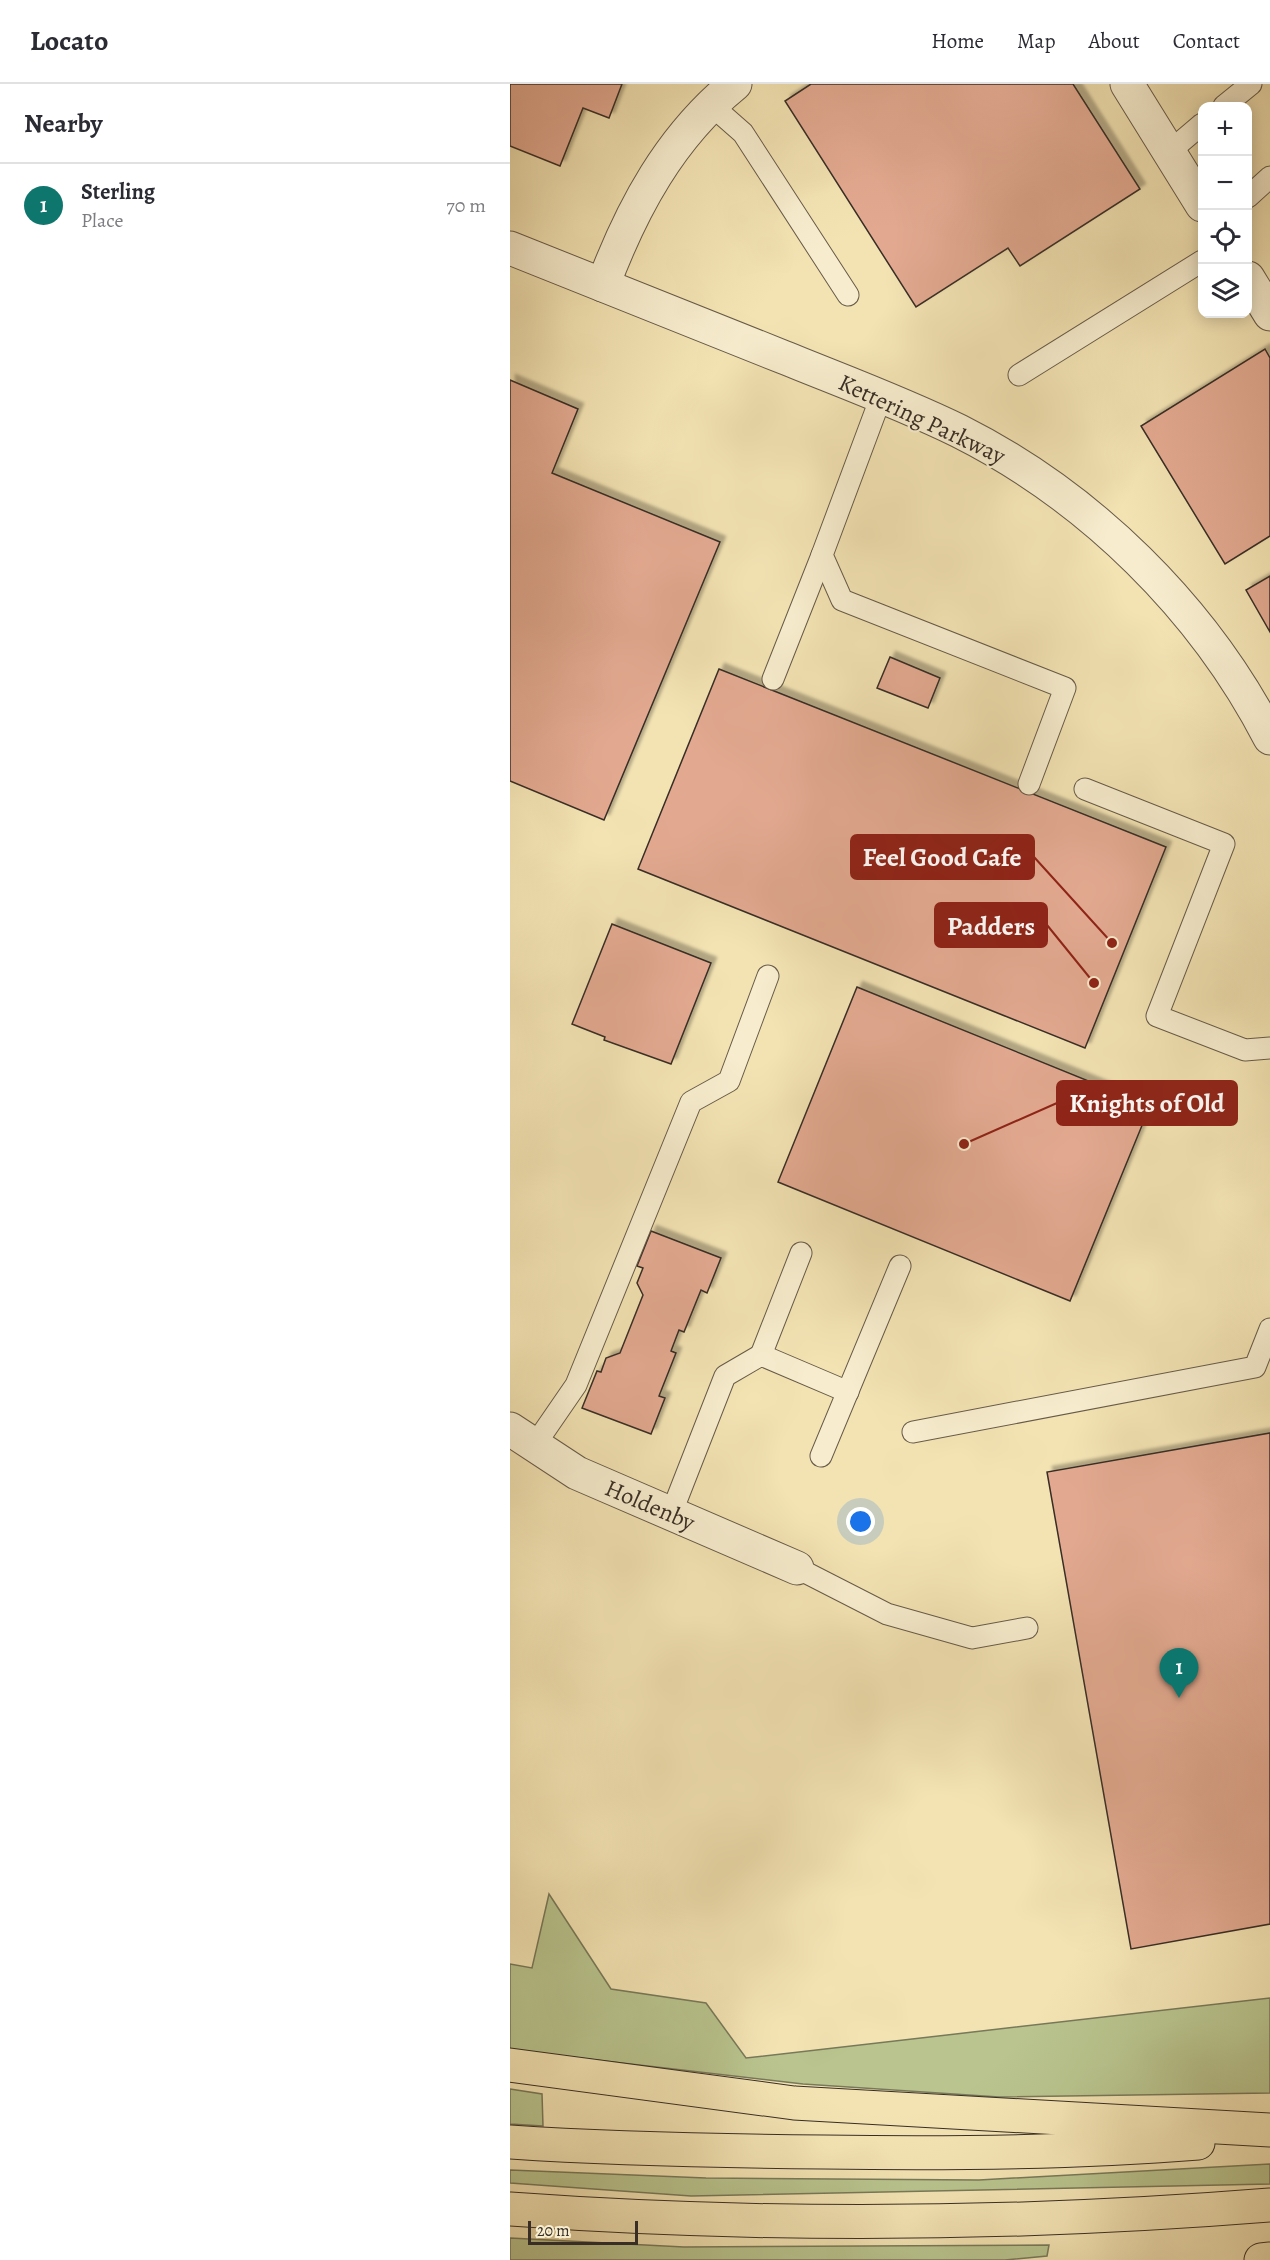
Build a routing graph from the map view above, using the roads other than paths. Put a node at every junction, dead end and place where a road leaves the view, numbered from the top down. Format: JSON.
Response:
{"nodes":[{"id":1,"x":1127,"y":84,"type":"edge"},
{"id":2,"x":1251,"y":84,"type":"edge"},
{"id":3,"x":722,"y":94,"type":"edge"},
{"id":4,"x":1229,"y":102,"type":"edge"},
{"id":5,"x":1198,"y":128,"type":"edge"},
{"id":6,"x":1169,"y":152,"type":"junction"},
{"id":7,"x":1270,"y":177,"type":"edge"},
{"id":8,"x":1252,"y":193,"type":"edge"},
{"id":9,"x":1198,"y":198,"type":"edge"},
{"id":10,"x":510,"y":248,"type":"edge"},
{"id":11,"x":1198,"y":264,"type":"edge"},
{"id":12,"x":603,"y":285,"type":"junction"},
{"id":13,"x":848,"y":295,"type":"dead end"},
{"id":14,"x":1019,"y":375,"type":"dead end"},
{"id":15,"x":881,"y":397,"type":"junction"},
{"id":16,"x":822,"y":555,"type":"junction"},
{"id":17,"x":773,"y":679,"type":"dead end"},
{"id":18,"x":1270,"y":738,"type":"edge"},
{"id":19,"x":1029,"y":784,"type":"dead end"},
{"id":20,"x":1085,"y":789,"type":"dead end"},
{"id":21,"x":768,"y":976,"type":"dead end"},
{"id":22,"x":1270,"y":1048,"type":"edge"},
{"id":23,"x":801,"y":1253,"type":"dead end"},
{"id":24,"x":900,"y":1266,"type":"dead end"},
{"id":25,"x":1270,"y":1329,"type":"edge"},
{"id":26,"x":761,"y":1355,"type":"junction"},
{"id":27,"x":848,"y":1392,"type":"junction"},
{"id":28,"x":913,"y":1432,"type":"dead end"},
{"id":29,"x":522,"y":1437,"type":"edge"},
{"id":30,"x":821,"y":1456,"type":"dead end"},
{"id":31,"x":671,"y":1514,"type":"junction"},
{"id":32,"x":797,"y":1568,"type":"joint"},
{"id":33,"x":1027,"y":1628,"type":"dead end"},
{"id":34,"x":510,"y":2065,"type":"edge"},
{"id":35,"x":1270,"y":2130,"type":"edge"},
{"id":36,"x":1270,"y":2137,"type":"edge"},
{"id":37,"x":510,"y":2142,"type":"edge"},
{"id":38,"x":1270,"y":2205,"type":"edge"},
{"id":39,"x":510,"y":2209,"type":"edge"},
{"id":40,"x":1270,"y":2259,"type":"edge"},
{"id":41,"x":1261,"y":2260,"type":"edge"}],
"edges":[{"from":1,"to":6,"type":"street"},
{"from":2,"to":4,"type":"lane"},
{"from":3,"to":12,"type":"street"},
{"from":3,"to":13,"type":"lane"},
{"from":5,"to":6,"type":"lane"},
{"from":6,"to":9,"type":"street"},
{"from":7,"to":8,"type":"lane"},
{"from":10,"to":12,"type":"street","name":"Kettering Parkway"},
{"from":11,"to":14,"type":"lane"},
{"from":12,"to":15,"type":"street","name":"Kettering Parkway"},
{"from":15,"to":16,"type":"lane"},
{"from":15,"to":18,"type":"street","name":"Kettering Parkway"},
{"from":16,"to":17,"type":"lane"},
{"from":16,"to":19,"type":"lane"},
{"from":20,"to":22,"type":"lane"},
{"from":21,"to":29,"type":"lane"},
{"from":23,"to":26,"type":"lane"},
{"from":24,"to":27,"type":"lane"},
{"from":25,"to":28,"type":"lane"},
{"from":26,"to":27,"type":"lane"},
{"from":26,"to":31,"type":"lane"},
{"from":27,"to":30,"type":"lane"},
{"from":29,"to":31,"type":"street","name":"Holdenby"},
{"from":31,"to":32,"type":"street","name":"Holdenby"},
{"from":32,"to":33,"type":"lane"},
{"from":34,"to":35,"type":"highway"},
{"from":36,"to":37,"type":"highway"},
{"from":38,"to":39,"type":"highway"},
{"from":40,"to":41,"type":"highway"}]}
